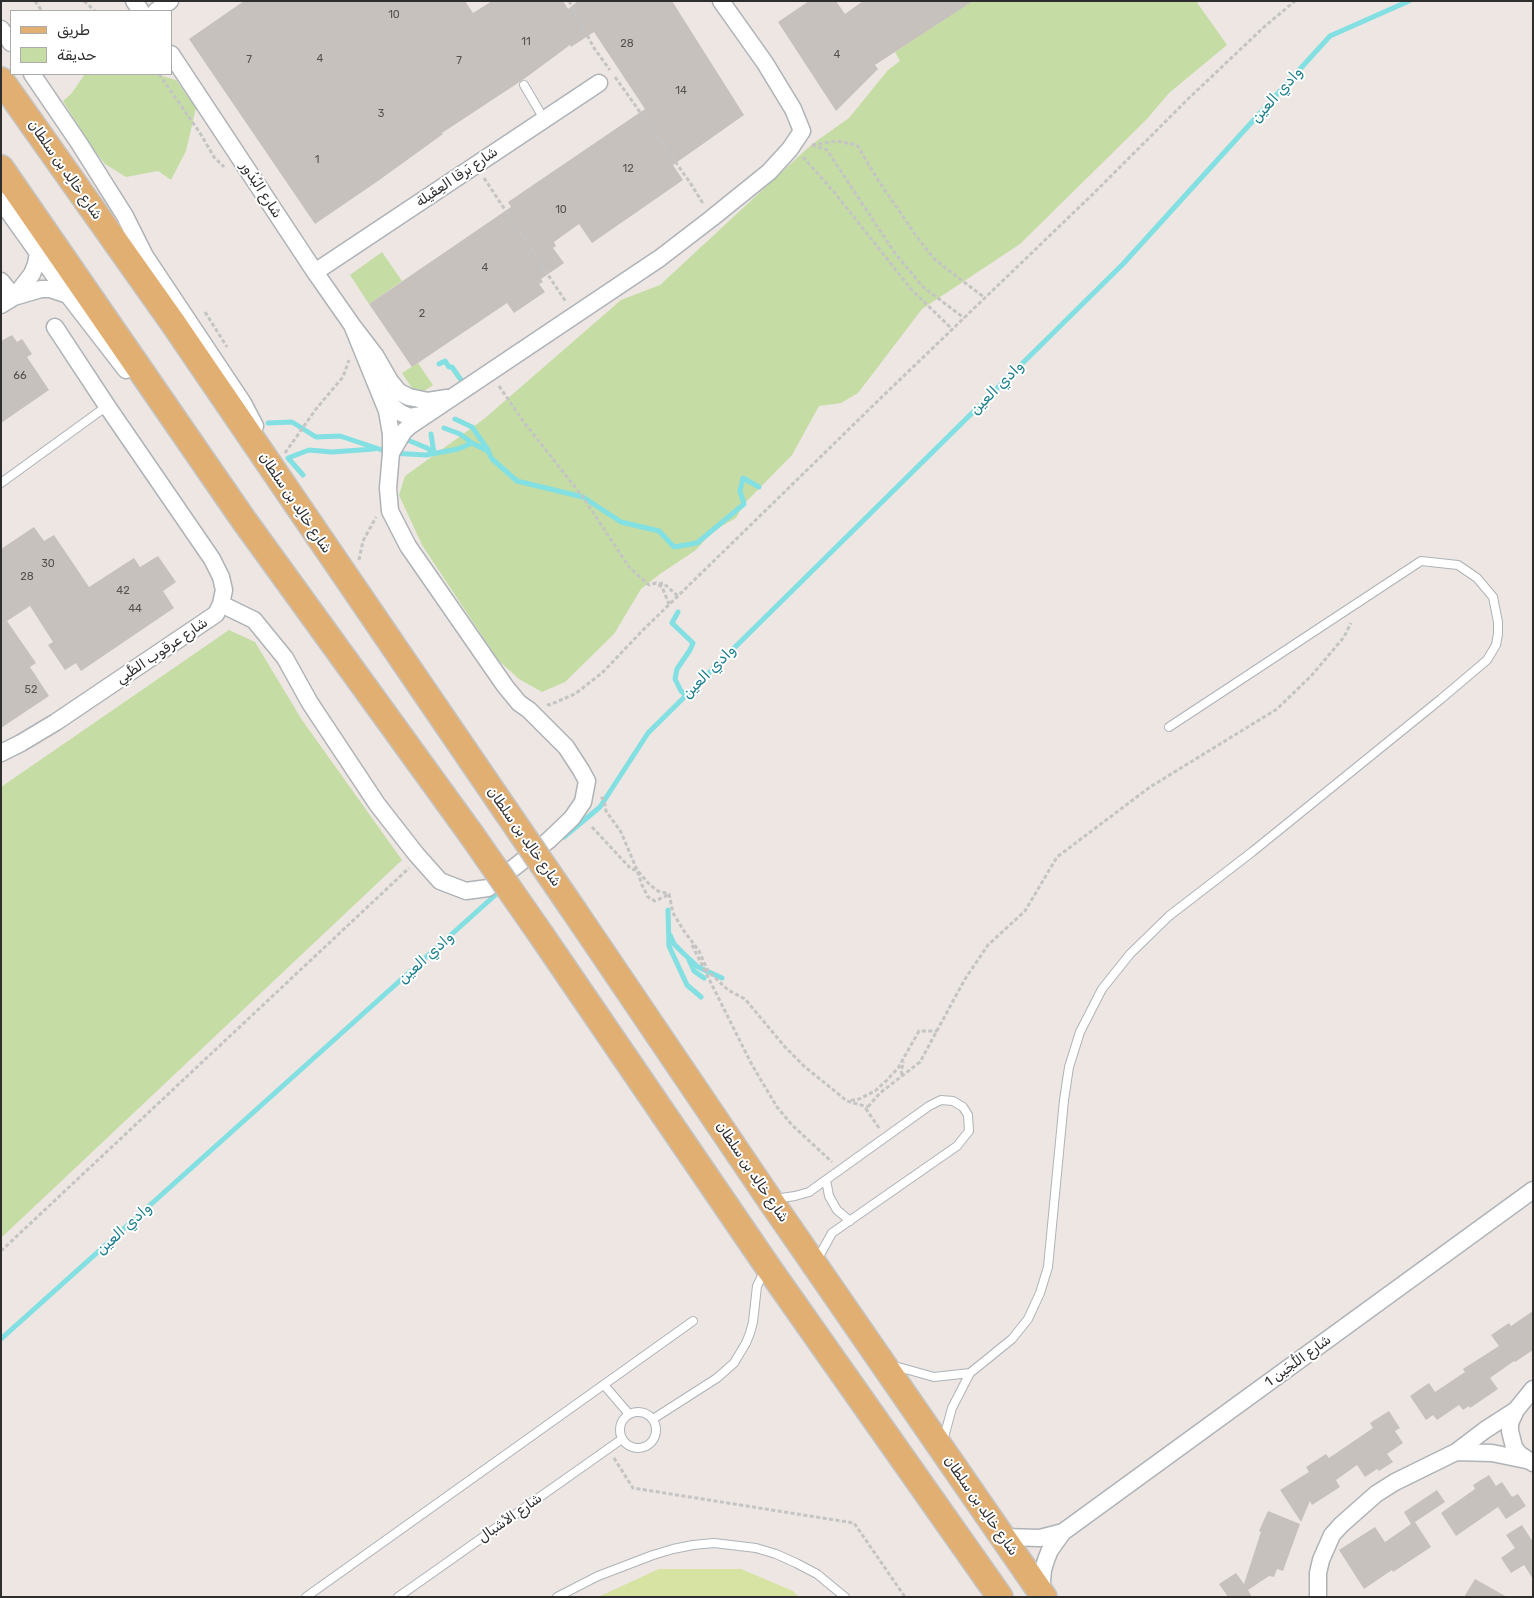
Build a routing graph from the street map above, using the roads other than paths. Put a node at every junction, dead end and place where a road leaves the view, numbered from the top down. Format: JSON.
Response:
{"nodes":[{"id":1,"x":170,"y":1,"type":"edge"},
{"id":2,"x":721,"y":1,"type":"edge"},
{"id":3,"x":157,"y":10,"type":"edge"},
{"id":4,"x":1,"y":29,"type":"edge"},
{"id":5,"x":10,"y":42,"type":"edge"},
{"id":6,"x":172,"y":56,"type":"edge"},
{"id":7,"x":33,"y":75,"type":"edge"},
{"id":8,"x":1,"y":80,"type":"edge"},
{"id":9,"x":599,"y":83,"type":"dead end"},
{"id":10,"x":524,"y":85,"type":"dead end"},
{"id":11,"x":544,"y":119,"type":"junction"},
{"id":12,"x":1,"y":168,"type":"edge"},
{"id":13,"x":1,"y":201,"type":"edge"},
{"id":14,"x":6,"y":212,"type":"edge"},
{"id":15,"x":38,"y":253,"type":"junction"},
{"id":16,"x":315,"y":272,"type":"junction"},
{"id":17,"x":1,"y":280,"type":"edge"},
{"id":18,"x":68,"y":295,"type":"junction"},
{"id":19,"x":8,"y":301,"type":"edge"},
{"id":20,"x":352,"y":325,"type":"junction"},
{"id":21,"x":55,"y":327,"type":"dead end"},
{"id":22,"x":380,"y":392,"type":"junction"},
{"id":23,"x":454,"y":396,"type":"junction"},
{"id":24,"x":107,"y":406,"type":"junction"},
{"id":25,"x":427,"y":414,"type":"junction"},
{"id":26,"x":391,"y":453,"type":"junction"},
{"id":27,"x":1,"y":482,"type":"edge"},
{"id":28,"x":288,"y":493,"type":"junction"},
{"id":29,"x":243,"y":519,"type":"junction"},
{"id":30,"x":221,"y":604,"type":"junction"},
{"id":31,"x":1169,"y":727,"type":"dead end"},
{"id":32,"x":1,"y":753,"type":"edge"},
{"id":33,"x":826,"y":1180,"type":"junction"},
{"id":34,"x":1533,"y":1190,"type":"edge"},
{"id":35,"x":770,"y":1200,"type":"junction"},
{"id":36,"x":850,"y":1220,"type":"junction"},
{"id":37,"x":814,"y":1264,"type":"junction"},
{"id":38,"x":770,"y":1270,"type":"junction"},
{"id":39,"x":693,"y":1321,"type":"dead end"},
{"id":40,"x":883,"y":1362,"type":"junction"},
{"id":41,"x":970,"y":1373,"type":"junction"},
{"id":42,"x":604,"y":1385,"type":"junction"},
{"id":43,"x":1533,"y":1389,"type":"edge"},
{"id":44,"x":1516,"y":1410,"type":"junction"},
{"id":45,"x":629,"y":1414,"type":"junction"},
{"id":46,"x":653,"y":1418,"type":"junction"},
{"id":47,"x":622,"y":1439,"type":"junction"},
{"id":48,"x":942,"y":1448,"type":"junction"},
{"id":49,"x":1456,"y":1452,"type":"junction"},
{"id":50,"x":1530,"y":1462,"type":"edge"},
{"id":51,"x":1062,"y":1532,"type":"junction"},
{"id":52,"x":1003,"y":1537,"type":"junction"},
{"id":53,"x":1043,"y":1595,"type":"edge"},
{"id":54,"x":306,"y":1597,"type":"edge"},
{"id":55,"x":398,"y":1597,"type":"edge"},
{"id":56,"x":557,"y":1597,"type":"edge"},
{"id":57,"x":845,"y":1597,"type":"edge"},
{"id":58,"x":1000,"y":1597,"type":"edge"},
{"id":59,"x":1318,"y":1597,"type":"edge"}],
"edges":[{"from":1,"to":3,"type":"street"},
{"from":2,"to":23,"type":"street"},
{"from":4,"to":5,"type":"street"},
{"from":6,"to":16,"type":"street","name":"شارع البُدُور"},
{"from":7,"to":28,"type":"street"},
{"from":8,"to":28,"type":"main road","name":"شارع خالِد بن سلطان"},
{"from":9,"to":11,"type":"street","name":"شارع بَرقا العِقَيلة"},
{"from":10,"to":11,"type":"lane"},
{"from":11,"to":16,"type":"street","name":"شارع بَرقا العِقَيلة"},
{"from":12,"to":29,"type":"main road"},
{"from":13,"to":14,"type":"street"},
{"from":14,"to":15,"type":"street"},
{"from":15,"to":18,"type":"street"},
{"from":15,"to":19,"type":"street"},
{"from":16,"to":20,"type":"street","name":"شارع البُدُور"},
{"from":17,"to":19,"type":"street"},
{"from":18,"to":19,"type":"street"},
{"from":18,"to":29,"type":"street"},
{"from":20,"to":22,"type":"street"},
{"from":20,"to":23,"type":"street"},
{"from":21,"to":24,"type":"street"},
{"from":22,"to":25,"type":"street"},
{"from":22,"to":26,"type":"street"},
{"from":23,"to":25,"type":"street"},
{"from":24,"to":27,"type":"lane"},
{"from":24,"to":30,"type":"street"},
{"from":25,"to":26,"type":"street"},
{"from":26,"to":30,"type":"street"},
{"from":28,"to":35,"type":"main road","name":"شارع خالِد بن سلطان","bridge":true},
{"from":29,"to":38,"type":"main road","bridge":true},
{"from":30,"to":32,"type":"street","name":"شارع عرقوب الظَّبِي"},
{"from":31,"to":41,"type":"lane"},
{"from":33,"to":35,"type":"lane"},
{"from":33,"to":36,"type":"lane"},
{"from":33,"to":36,"type":"lane"},
{"from":34,"to":51,"type":"street","name":"شارع اللُّجَين 1"},
{"from":35,"to":37,"type":"main road","name":"شارع خالِد بن سلطان"},
{"from":36,"to":37,"type":"lane"},
{"from":37,"to":40,"type":"main road","name":"شارع خالِد بن سلطان"},
{"from":38,"to":46,"type":"lane"},
{"from":38,"to":58,"type":"main road"},
{"from":39,"to":42,"type":"lane"},
{"from":40,"to":41,"type":"lane"},
{"from":40,"to":48,"type":"main road","name":"شارع خالِد بن سلطان"},
{"from":41,"to":48,"type":"lane"},
{"from":42,"to":45,"type":"lane"},
{"from":42,"to":54,"type":"lane"},
{"from":43,"to":44,"type":"street"},
{"from":44,"to":49,"type":"street"},
{"from":44,"to":50,"type":"street"},
{"from":45,"to":46,"type":"lane"},
{"from":45,"to":47,"type":"lane"},
{"from":46,"to":47,"type":"lane"},
{"from":47,"to":55,"type":"lane","name":"شارع الأشبال"},
{"from":48,"to":52,"type":"main road","name":"شارع خالِد بن سلطان"},
{"from":49,"to":50,"type":"street"},
{"from":49,"to":59,"type":"street"},
{"from":51,"to":52,"type":"street","name":"شارع اللُّجَين 1"},
{"from":51,"to":53,"type":"street","name":"شارع اللُّجَين 1"},
{"from":52,"to":53,"type":"main road","name":"شارع خالِد بن سلطان"},
{"from":56,"to":57,"type":"lane"}]}
